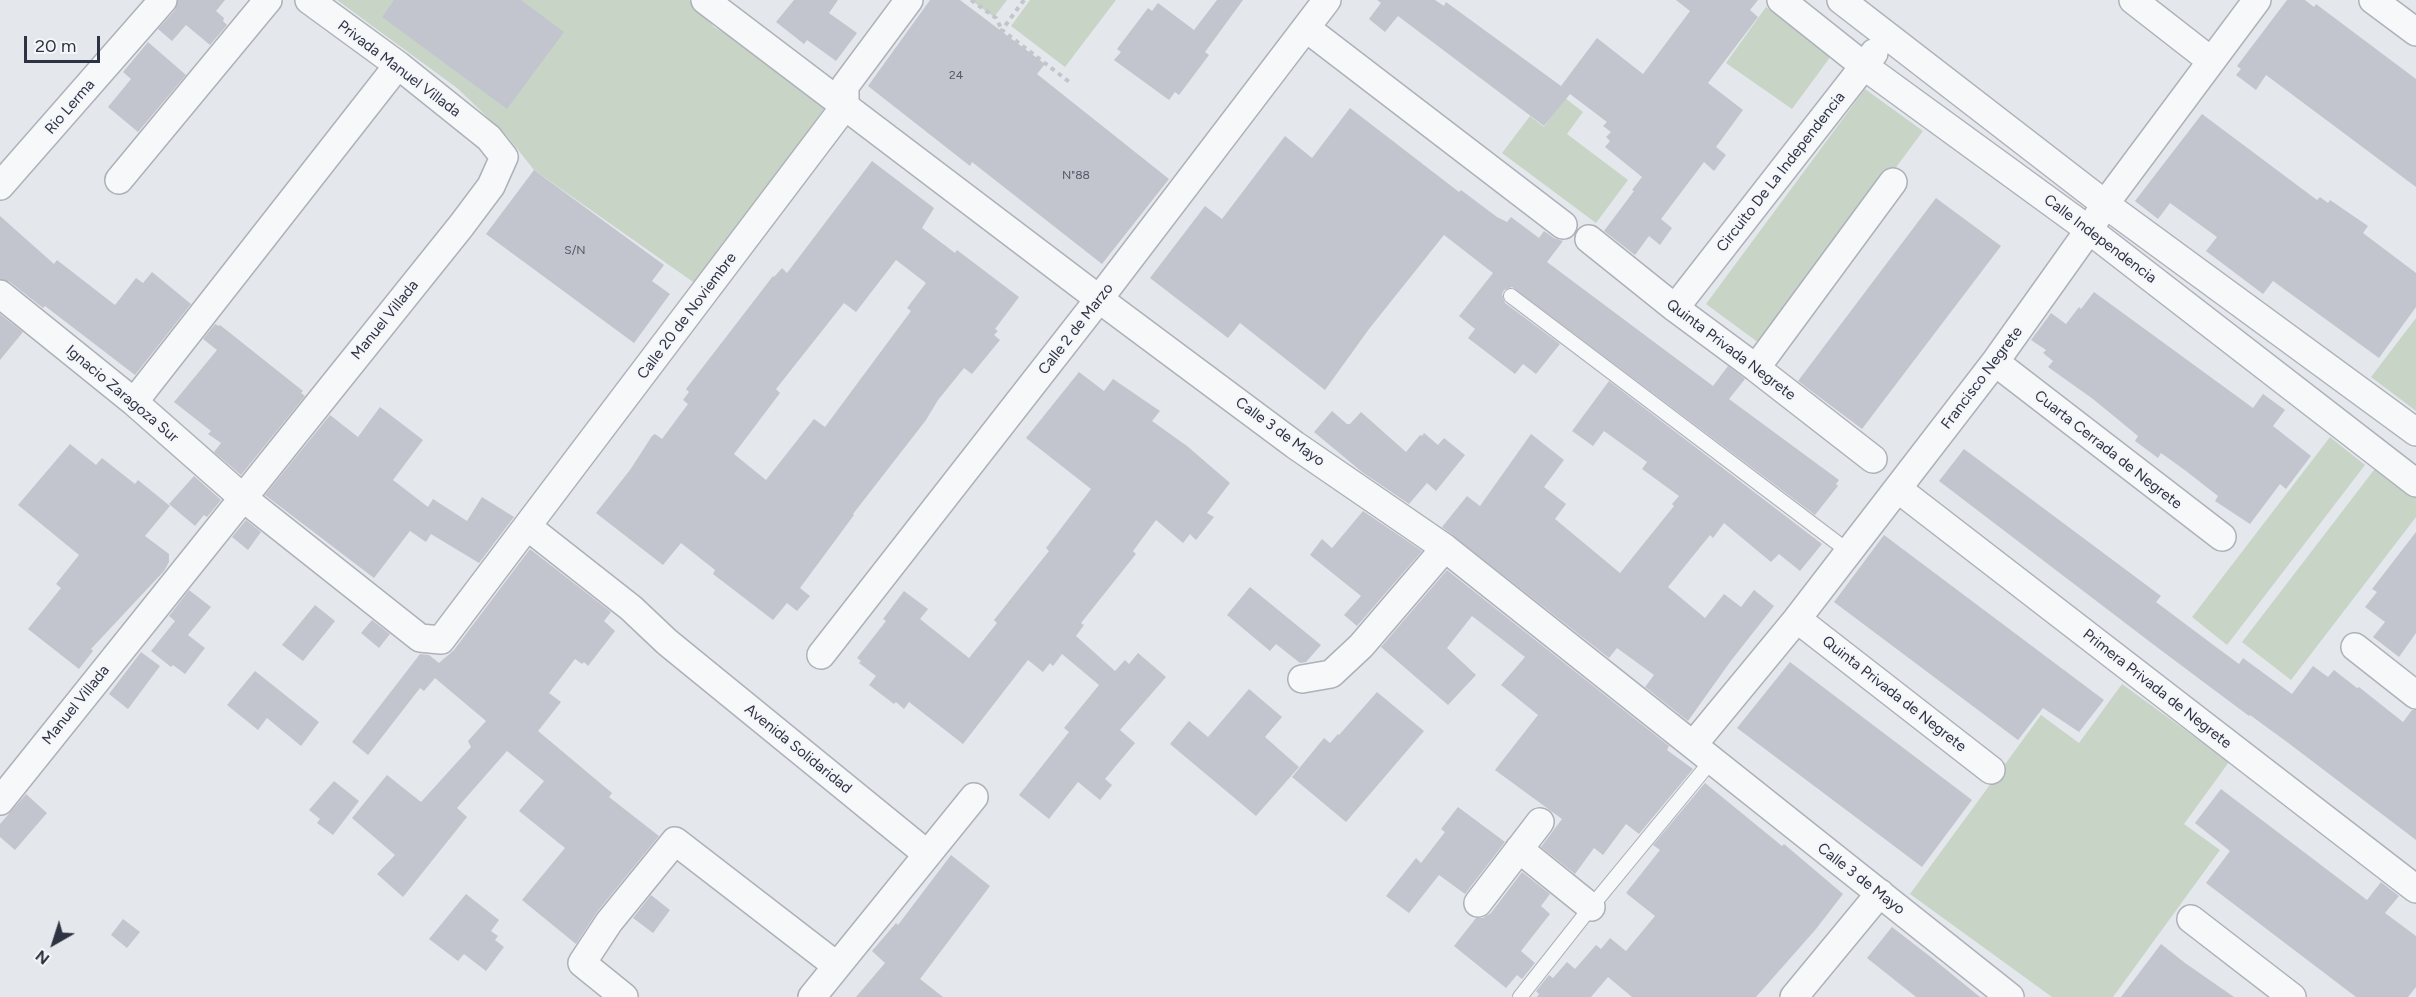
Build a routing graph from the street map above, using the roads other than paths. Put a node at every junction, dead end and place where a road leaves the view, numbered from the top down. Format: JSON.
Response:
{"nodes":[{"id":1,"x":163,"y":0,"type":"edge"},
{"id":2,"x":268,"y":0,"type":"edge"},
{"id":3,"x":309,"y":0,"type":"edge"},
{"id":4,"x":705,"y":0,"type":"edge"},
{"id":5,"x":909,"y":0,"type":"edge"},
{"id":6,"x":1327,"y":0,"type":"edge"},
{"id":7,"x":1780,"y":0,"type":"edge"},
{"id":8,"x":1841,"y":0,"type":"edge"},
{"id":9,"x":2133,"y":0,"type":"edge"},
{"id":10,"x":2373,"y":0,"type":"edge"},
{"id":11,"x":2251,"y":2,"type":"edge"},
{"id":12,"x":1306,"y":28,"type":"junction"},
{"id":13,"x":2416,"y":32,"type":"edge"},
{"id":14,"x":1888,"y":36,"type":"junction"},
{"id":15,"x":2210,"y":60,"type":"junction"},
{"id":16,"x":398,"y":65,"type":"junction"},
{"id":17,"x":1864,"y":66,"type":"junction"},
{"id":18,"x":845,"y":106,"type":"junction"},
{"id":19,"x":489,"y":138,"type":"joint"},
{"id":20,"x":119,"y":180,"type":"dead end"},
{"id":21,"x":1893,"y":182,"type":"dead end"},
{"id":22,"x":0,"y":186,"type":"edge"},
{"id":23,"x":2105,"y":204,"type":"junction"},
{"id":24,"x":1563,"y":225,"type":"dead end"},
{"id":25,"x":2089,"y":230,"type":"junction"},
{"id":26,"x":1589,"y":239,"type":"dead end"},
{"id":27,"x":0,"y":294,"type":"edge"},
{"id":28,"x":1511,"y":296,"type":"dead end"},
{"id":29,"x":1099,"y":299,"type":"junction"},
{"id":30,"x":1675,"y":308,"type":"junction"},
{"id":31,"x":1995,"y":362,"type":"junction"},
{"id":32,"x":1756,"y":368,"type":"junction"},
{"id":33,"x":134,"y":402,"type":"junction"},
{"id":34,"x":2416,"y":432,"type":"edge"},
{"id":35,"x":1873,"y":459,"type":"dead end"},
{"id":36,"x":2411,"y":468,"type":"edge"},
{"id":37,"x":1898,"y":489,"type":"junction"},
{"id":38,"x":242,"y":497,"type":"junction"},
{"id":39,"x":528,"y":527,"type":"junction"},
{"id":40,"x":2222,"y":537,"type":"dead end"},
{"id":41,"x":1445,"y":548,"type":"junction"},
{"id":42,"x":1848,"y":551,"type":"junction"},
{"id":43,"x":1797,"y":619,"type":"junction"},
{"id":44,"x":2355,"y":647,"type":"dead end"},
{"id":45,"x":821,"y":655,"type":"dead end"},
{"id":46,"x":1302,"y":679,"type":"dead end"},
{"id":47,"x":2416,"y":695,"type":"edge"},
{"id":48,"x":1703,"y":753,"type":"junction"},
{"id":49,"x":1991,"y":770,"type":"dead end"},
{"id":50,"x":974,"y":797,"type":"dead end"},
{"id":51,"x":0,"y":801,"type":"edge"},
{"id":52,"x":1540,"y":822,"type":"dead end"},
{"id":53,"x":1519,"y":849,"type":"junction"},
{"id":54,"x":927,"y":855,"type":"junction"},
{"id":55,"x":2416,"y":889,"type":"edge"},
{"id":56,"x":1880,"y":893,"type":"junction"},
{"id":57,"x":1478,"y":903,"type":"dead end"},
{"id":58,"x":1591,"y":906,"type":"junction"},
{"id":59,"x":2191,"y":919,"type":"dead end"},
{"id":60,"x":837,"y":966,"type":"junction"},
{"id":61,"x":624,"y":997,"type":"edge"},
{"id":62,"x":812,"y":997,"type":"edge"},
{"id":63,"x":1520,"y":997,"type":"edge"},
{"id":64,"x":1794,"y":997,"type":"edge"},
{"id":65,"x":2010,"y":997,"type":"edge"},
{"id":66,"x":2292,"y":997,"type":"edge"}],
"edges":[{"from":1,"to":22,"type":"street","name":"Rio Lerma"},
{"from":2,"to":20,"type":"street"},
{"from":3,"to":16,"type":"street","name":"Privada Manuel Villada"},
{"from":4,"to":18,"type":"street","name":"Calle 3 de Mayo"},
{"from":5,"to":18,"type":"street","name":"Calle 20 de Noviembre"},
{"from":6,"to":12,"type":"street","name":"Calle 2 de Marzo"},
{"from":7,"to":17,"type":"street","name":"Calle Independencia"},
{"from":8,"to":14,"type":"street"},
{"from":9,"to":15,"type":"street"},
{"from":10,"to":13,"type":"street"},
{"from":11,"to":15,"type":"street","name":"Francisco Negrete"},
{"from":12,"to":24,"type":"street"},
{"from":12,"to":29,"type":"street","name":"Calle 2 de Marzo"},
{"from":14,"to":17,"type":"street","name":"Circuito De La Independencia"},
{"from":14,"to":23,"type":"street"},
{"from":15,"to":23,"type":"street","name":"Francisco Negrete"},
{"from":16,"to":19,"type":"street","name":"Privada Manuel Villada"},
{"from":16,"to":33,"type":"street"},
{"from":17,"to":25,"type":"street","name":"Calle Independencia"},
{"from":17,"to":30,"type":"street","name":"Circuito De La Independencia"},
{"from":18,"to":29,"type":"street","name":"Calle 3 de Mayo"},
{"from":18,"to":39,"type":"street","name":"Calle 20 de Noviembre"},
{"from":19,"to":38,"type":"street","name":"Manuel Villada"},
{"from":21,"to":32,"type":"street"},
{"from":23,"to":25,"type":"street","name":"Francisco Negrete"},
{"from":23,"to":34,"type":"street"},
{"from":25,"to":31,"type":"street","name":"Francisco Negrete"},
{"from":25,"to":36,"type":"street","name":"Calle Independencia"},
{"from":26,"to":30,"type":"street","name":"Quinta Privada Negrete"},
{"from":27,"to":33,"type":"street","name":"Ignacio Zaragoza Sur"},
{"from":28,"to":42,"type":"lane"},
{"from":29,"to":41,"type":"street","name":"Calle 3 de Mayo"},
{"from":29,"to":45,"type":"street","name":"Calle 2 de Marzo"},
{"from":30,"to":32,"type":"street","name":"Quinta Privada Negrete"},
{"from":31,"to":37,"type":"street","name":"Francisco Negrete"},
{"from":31,"to":40,"type":"street","name":"Cuarta Cerrada de Negrete"},
{"from":32,"to":35,"type":"street","name":"Quinta Privada Negrete"},
{"from":33,"to":38,"type":"street","name":"Ignacio Zaragoza Sur"},
{"from":37,"to":42,"type":"street","name":"Francisco Negrete"},
{"from":37,"to":55,"type":"street","name":"Primera Privada de Negrete"},
{"from":38,"to":39,"type":"street","name":"Calle 20 de Noviembre"},
{"from":38,"to":51,"type":"street","name":"Manuel Villada"},
{"from":39,"to":54,"type":"street","name":"Avenida Solidaridad"},
{"from":41,"to":46,"type":"street"},
{"from":41,"to":48,"type":"street","name":"Calle 3 de Mayo"},
{"from":42,"to":43,"type":"street","name":"Francisco Negrete"},
{"from":43,"to":48,"type":"street","name":"Francisco Negrete"},
{"from":43,"to":49,"type":"street","name":"Quinta Privada de Negrete"},
{"from":44,"to":47,"type":"street"},
{"from":48,"to":56,"type":"street","name":"Calle 3 de Mayo"},
{"from":48,"to":58,"type":"lane"},
{"from":50,"to":54,"type":"street"},
{"from":52,"to":53,"type":"street"},
{"from":53,"to":57,"type":"street"},
{"from":53,"to":58,"type":"street"},
{"from":54,"to":60,"type":"street"},
{"from":56,"to":64,"type":"street"},
{"from":56,"to":65,"type":"street","name":"Calle 3 de Mayo"},
{"from":58,"to":63,"type":"lane"},
{"from":59,"to":66,"type":"street"},
{"from":60,"to":61,"type":"street"},
{"from":60,"to":62,"type":"street"}]}
